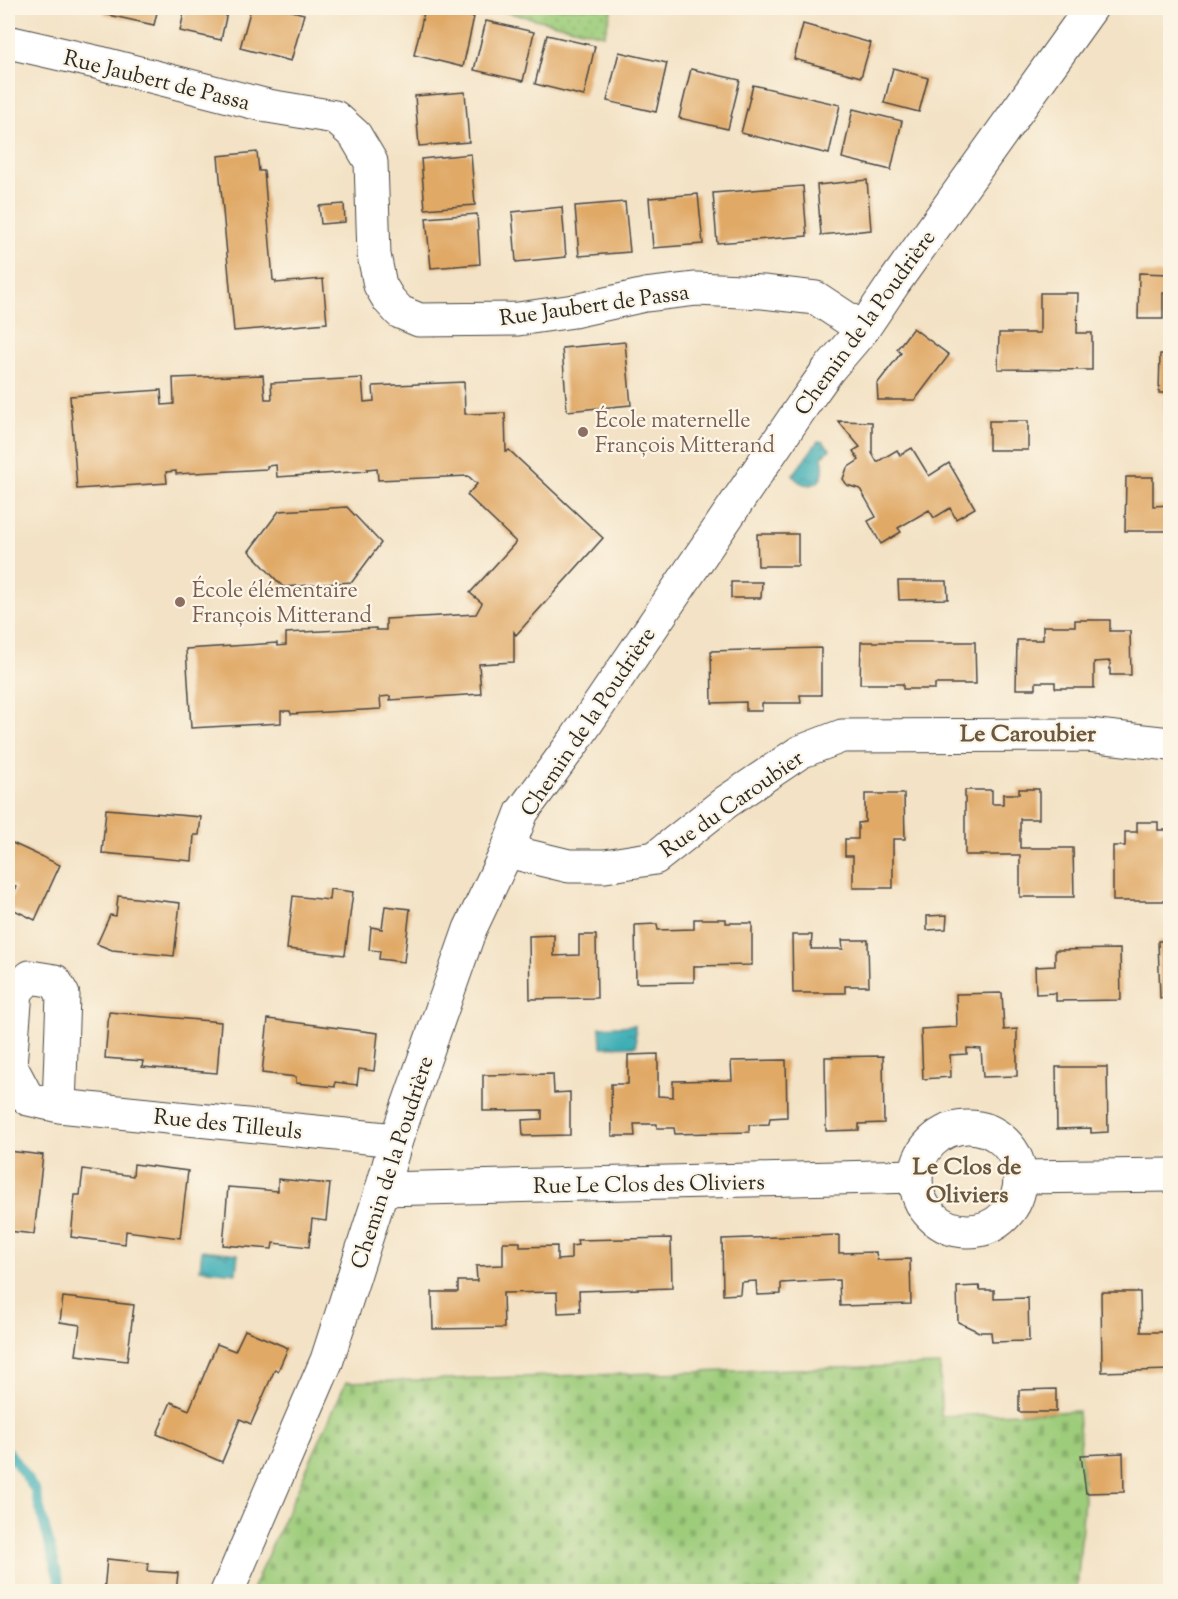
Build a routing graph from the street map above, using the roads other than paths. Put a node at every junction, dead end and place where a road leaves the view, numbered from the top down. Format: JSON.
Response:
{"nodes":[{"id":1,"x":1091,"y":8,"type":"edge"},
{"id":2,"x":8,"y":42,"type":"edge"},
{"id":3,"x":862,"y":329,"type":"junction"},
{"id":4,"x":1170,"y":744,"type":"edge"},
{"id":5,"x":507,"y":851,"type":"junction"},
{"id":6,"x":59,"y":1106,"type":"dead end"},
{"id":7,"x":396,"y":1140,"type":"junction"},
{"id":8,"x":1170,"y":1175,"type":"edge"},
{"id":9,"x":916,"y":1176,"type":"junction"},
{"id":10,"x":1020,"y":1178,"type":"junction"},
{"id":11,"x":382,"y":1189,"type":"junction"},
{"id":12,"x":227,"y":1592,"type":"edge"}],
"edges":[{"from":1,"to":3,"type":"street","name":"Chemin de la Poudrière"},
{"from":2,"to":3,"type":"street","name":"Rue Jaubert de Passa"},
{"from":3,"to":5,"type":"street","name":"Chemin de la Poudrière"},
{"from":4,"to":5,"type":"street","name":"Rue du Caroubier"},
{"from":5,"to":7,"type":"street","name":"Chemin de la Poudrière"},
{"from":6,"to":7,"type":"street","name":"Rue des Tilleuls"},
{"from":7,"to":11,"type":"street","name":"Chemin de la Poudrière"},
{"from":8,"to":10,"type":"street"},
{"from":9,"to":10,"type":"street"},
{"from":9,"to":10,"type":"street"},
{"from":9,"to":11,"type":"street","name":"Rue Le Clos des Oliviers"},
{"from":11,"to":12,"type":"street","name":"Chemin de la Poudrière"}]}
